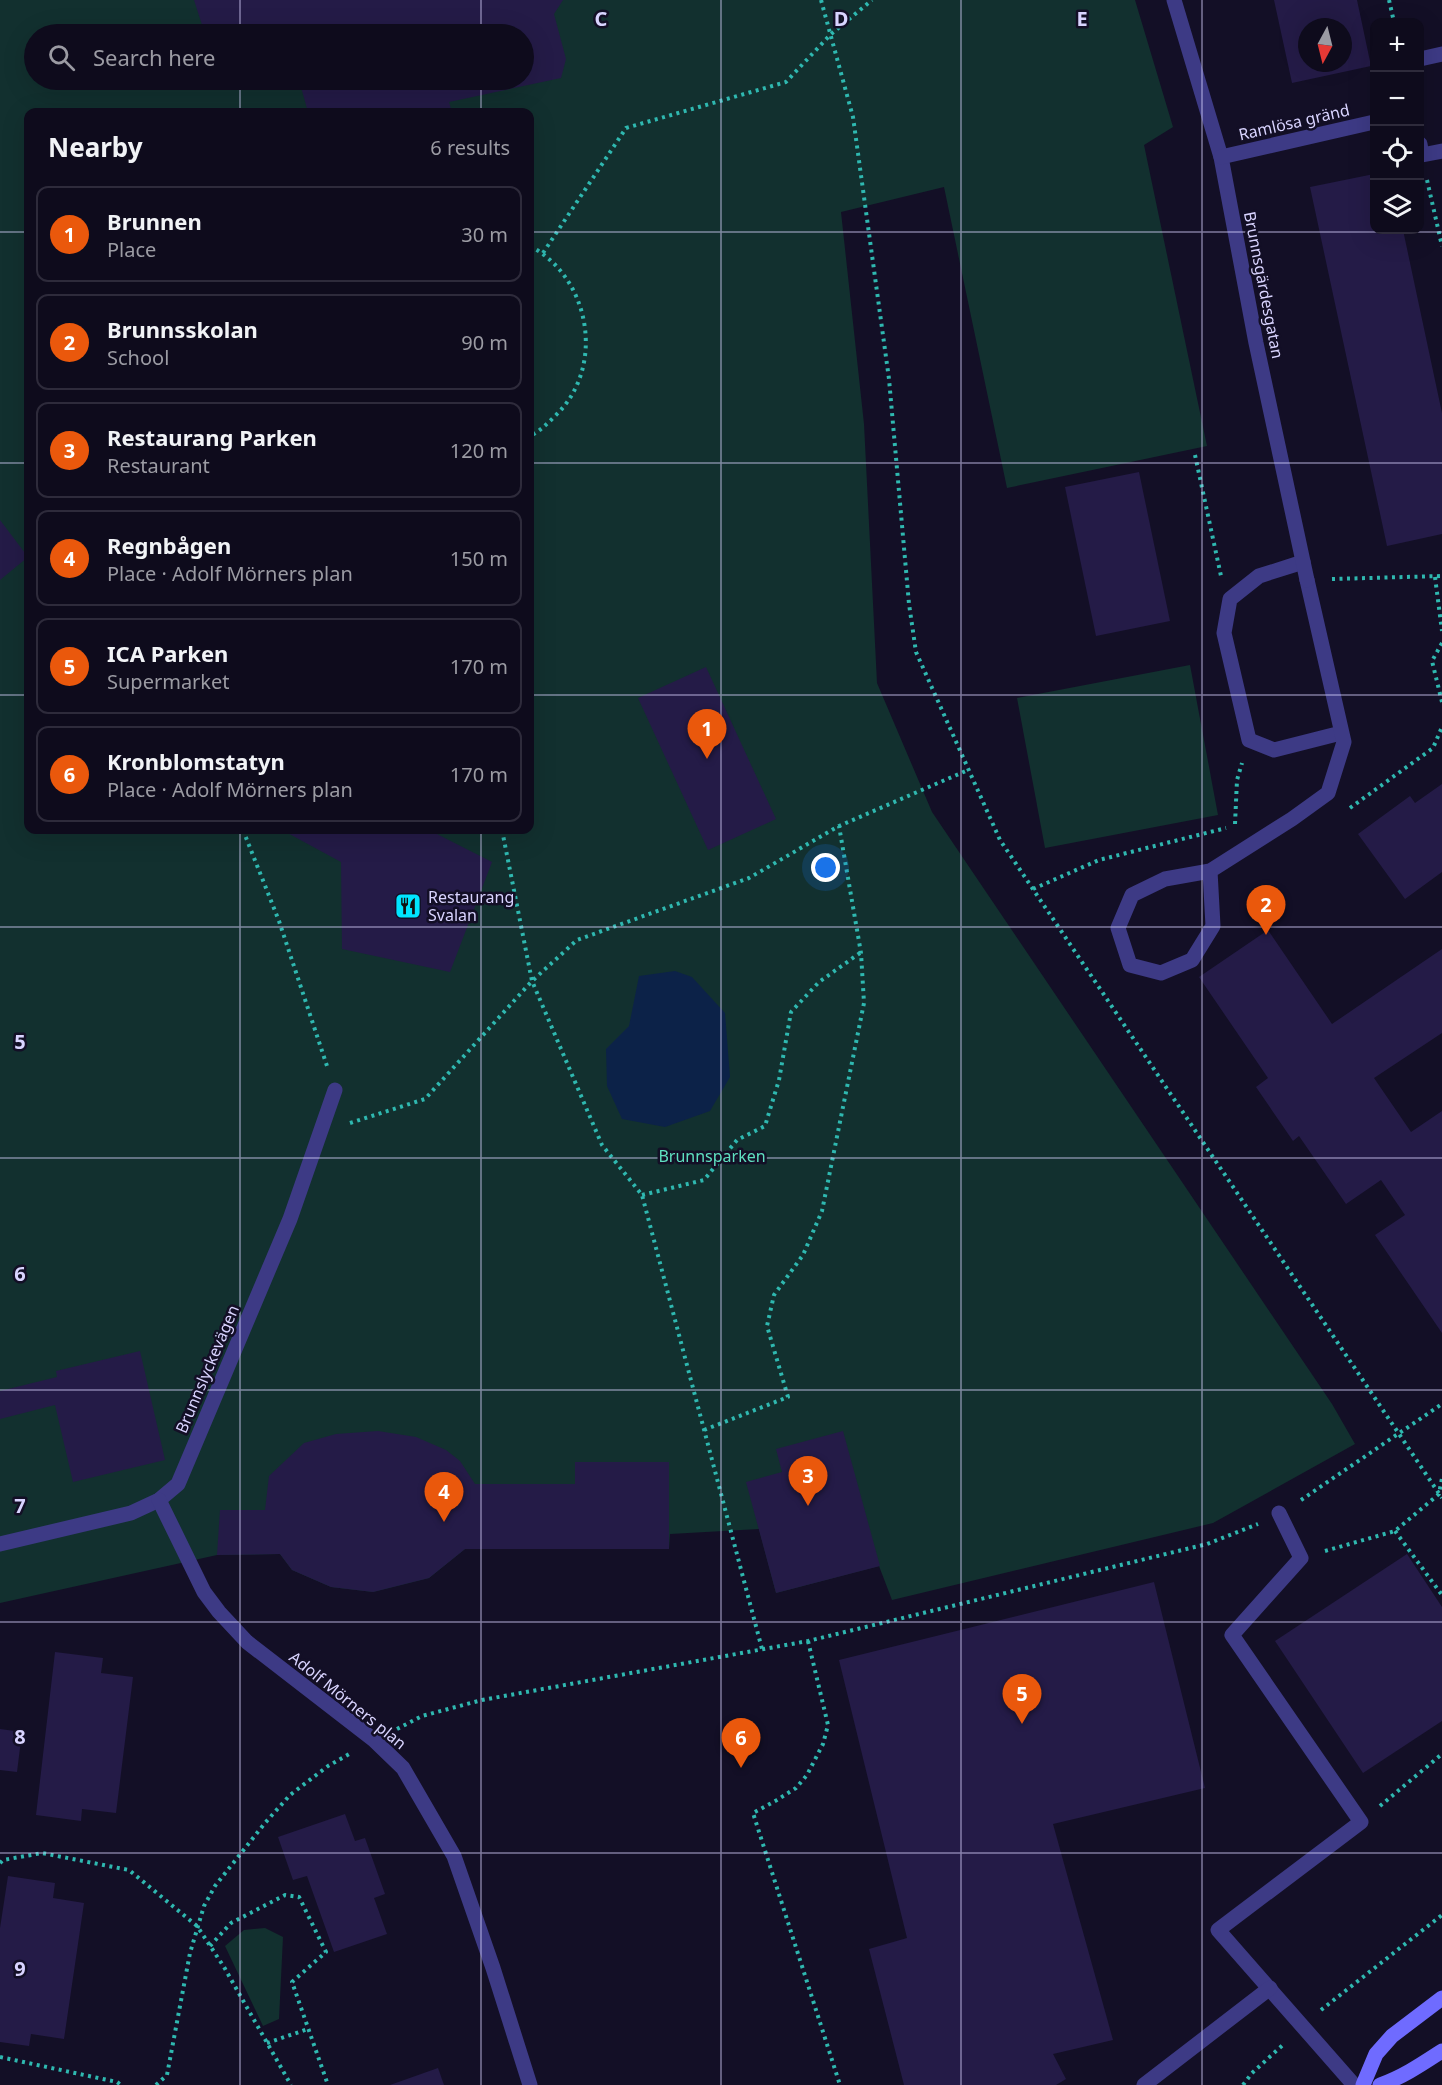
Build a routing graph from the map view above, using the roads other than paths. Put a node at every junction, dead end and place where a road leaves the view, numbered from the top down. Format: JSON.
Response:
{"nodes":[{"id":1,"x":1174,"y":0,"type":"edge"},
{"id":2,"x":1442,"y":54,"type":"edge"},
{"id":3,"x":1424,"y":58,"type":"edge"},
{"id":4,"x":1370,"y":123,"type":"edge"},
{"id":5,"x":1424,"y":150,"type":"edge"},
{"id":6,"x":1442,"y":151,"type":"edge"},
{"id":7,"x":1221,"y":157,"type":"junction"},
{"id":8,"x":1303,"y":562,"type":"junction"},
{"id":9,"x":1341,"y":733,"type":"junction"},
{"id":10,"x":1210,"y":871,"type":"junction"},
{"id":11,"x":335,"y":1090,"type":"road end"},
{"id":12,"x":159,"y":1500,"type":"junction"},
{"id":13,"x":1279,"y":1513,"type":"road end"},
{"id":14,"x":0,"y":1544,"type":"edge"},
{"id":15,"x":1270,"y":1988,"type":"junction"},
{"id":16,"x":1442,"y":1998,"type":"edge"},
{"id":17,"x":1442,"y":2051,"type":"edge"},
{"id":18,"x":530,"y":2085,"type":"edge"},
{"id":19,"x":1144,"y":2085,"type":"edge"},
{"id":20,"x":1354,"y":2085,"type":"edge"},
{"id":21,"x":1363,"y":2085,"type":"edge"},
{"id":22,"x":1380,"y":2085,"type":"edge"}],
"edges":[{"from":1,"to":7,"type":"street","name":"Brunnsgärdesgatan"},
{"from":2,"to":3,"type":"street"},
{"from":4,"to":7,"type":"street","name":"Ramlösa gränd"},
{"from":5,"to":6,"type":"street"},
{"from":7,"to":8,"type":"street","name":"Brunnsgärdesgatan"},
{"from":8,"to":9,"type":"street","name":"Brunnsgärdesgatan"},
{"from":8,"to":9,"type":"street"},
{"from":9,"to":10,"type":"street","name":"Brunnsgärdesgatan"},
{"from":10,"to":10,"type":"street"},
{"from":11,"to":12,"type":"street","name":"Brunnslyckevägen"},
{"from":12,"to":14,"type":"street","name":"Brunnslyckevägen"},
{"from":12,"to":18,"type":"street","name":"Adolf Mörners plan"},
{"from":13,"to":15,"type":"street"},
{"from":15,"to":19,"type":"street"},
{"from":15,"to":20,"type":"street"},
{"from":16,"to":21,"type":"main road"},
{"from":17,"to":22,"type":"main road"}]}
